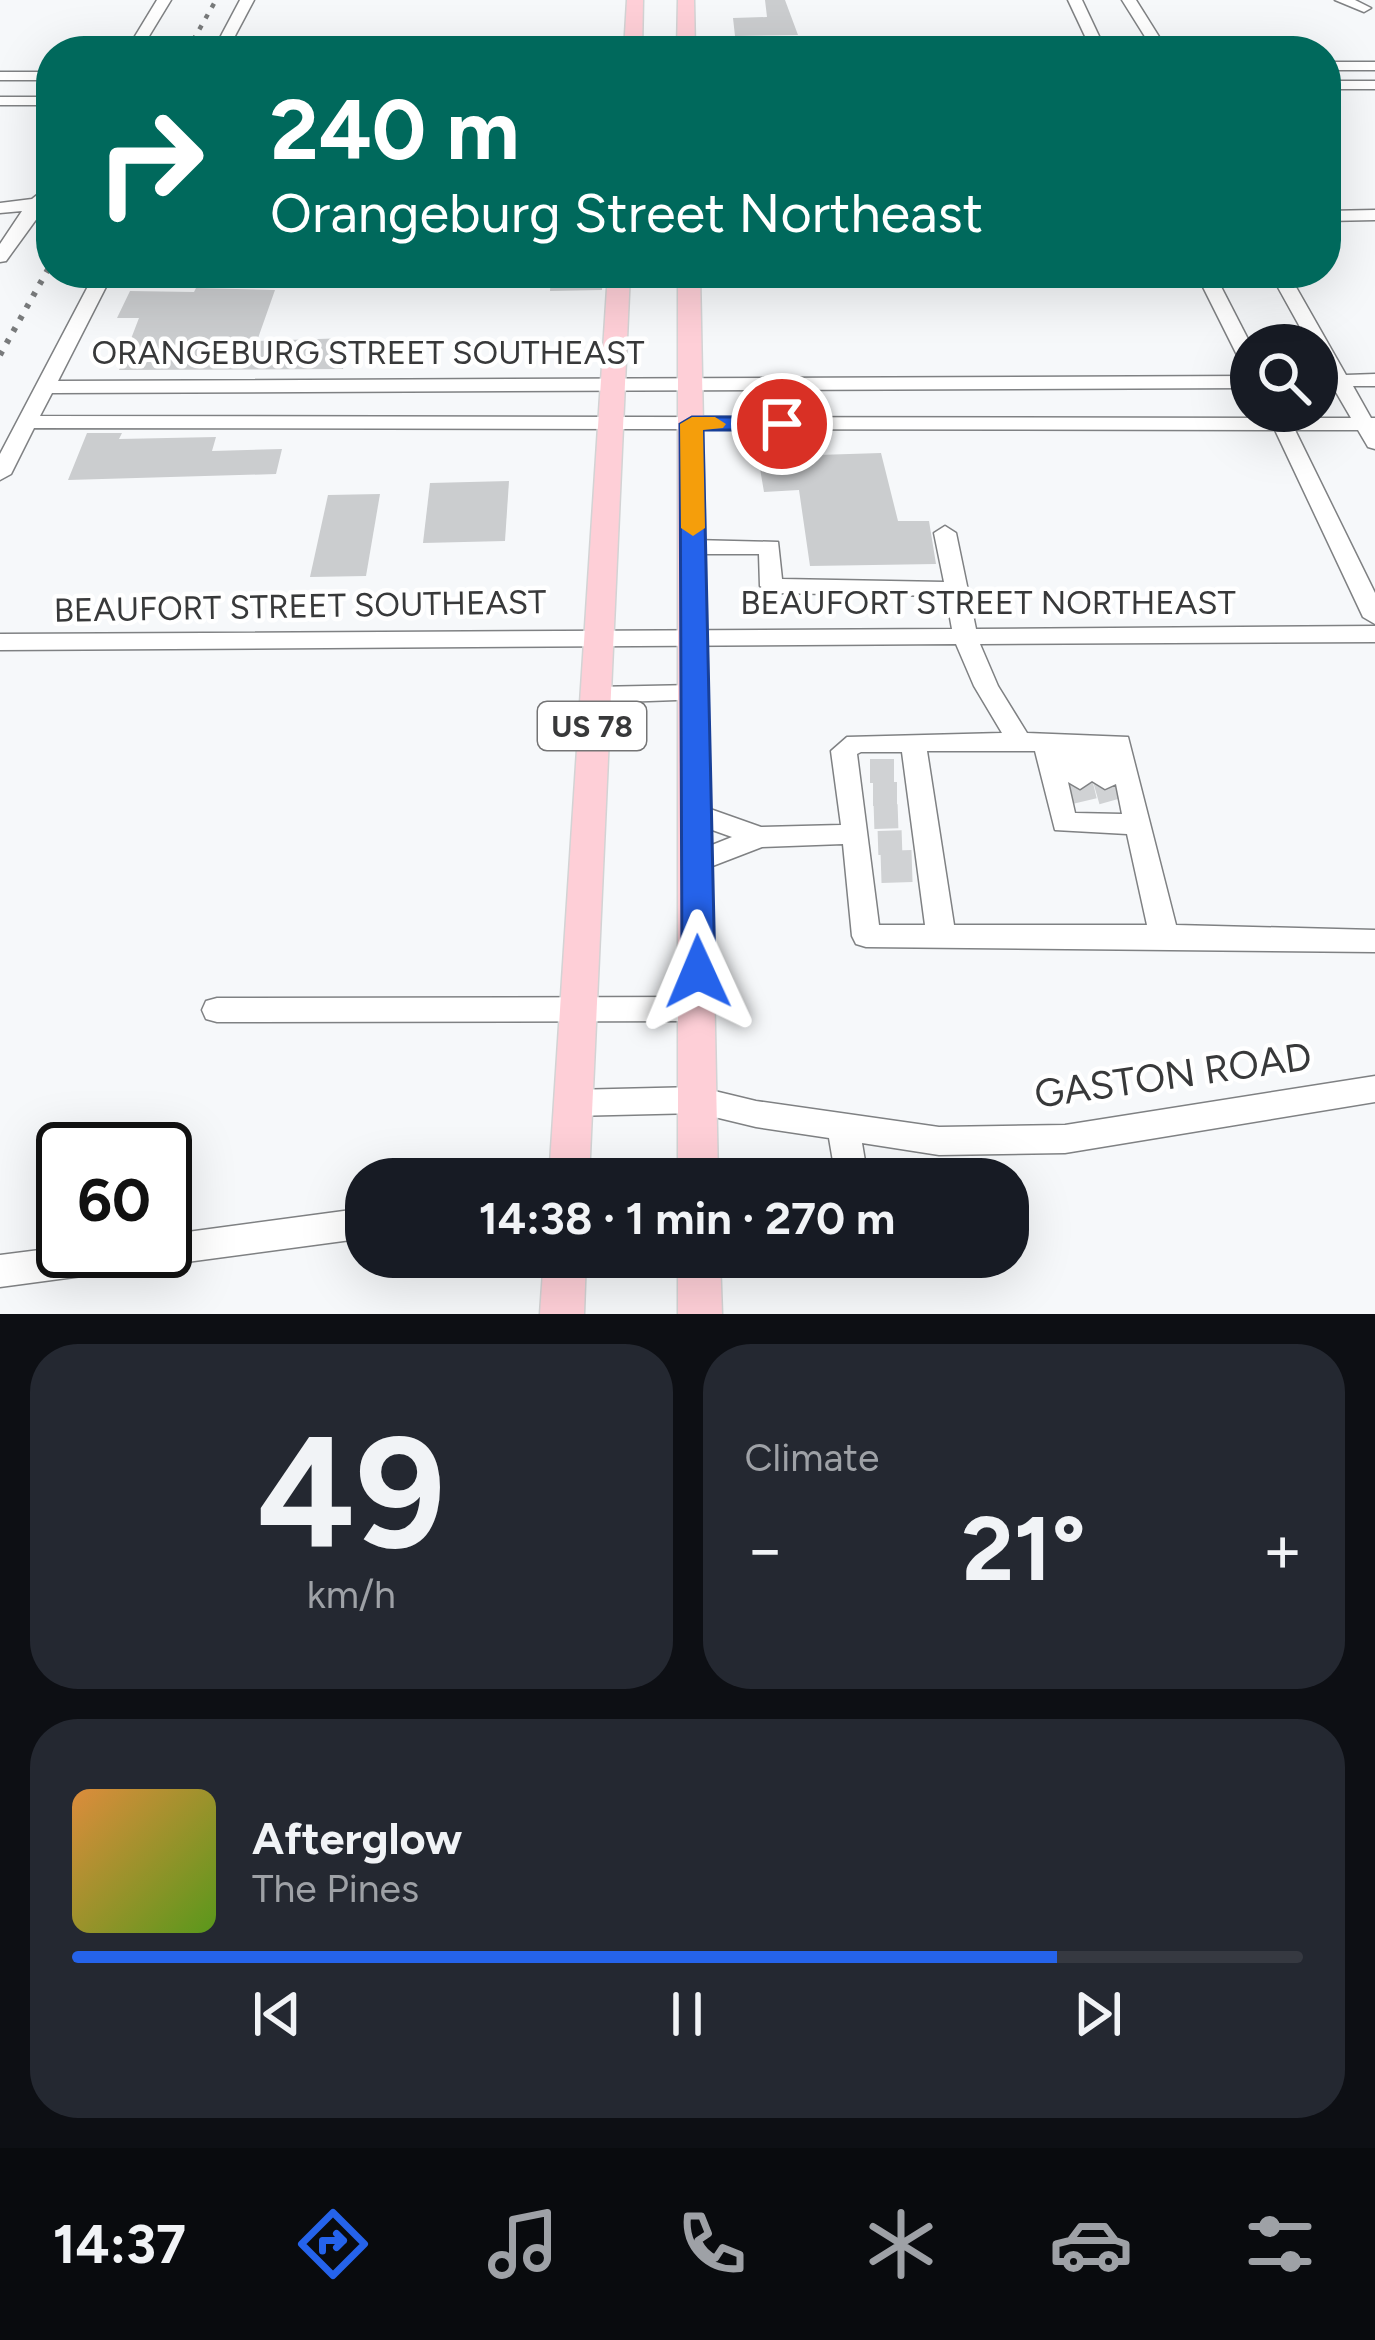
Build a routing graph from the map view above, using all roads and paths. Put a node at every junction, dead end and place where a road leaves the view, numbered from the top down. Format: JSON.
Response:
{"nodes":[{"id":1,"x":164,"y":0,"type":"edge"},
{"id":2,"x":247,"y":0,"type":"edge"},
{"id":3,"x":635,"y":0,"type":"edge"},
{"id":4,"x":686,"y":0,"type":"edge"},
{"id":5,"x":1075,"y":0,"type":"edge"},
{"id":6,"x":1129,"y":0,"type":"edge"},
{"id":7,"x":1342,"y":0,"type":"edge"},
{"id":8,"x":1364,"y":8,"type":"dead end"},
{"id":9,"x":142,"y":36,"type":"edge"},
{"id":10,"x":228,"y":36,"type":"edge"},
{"id":11,"x":634,"y":36,"type":"edge"},
{"id":12,"x":686,"y":36,"type":"edge"},
{"id":13,"x":1092,"y":36,"type":"edge"},
{"id":14,"x":1151,"y":36,"type":"edge"},
{"id":15,"x":1341,"y":66,"type":"edge"},
{"id":16,"x":1375,"y":66,"type":"edge"},
{"id":17,"x":0,"y":76,"type":"edge"},
{"id":18,"x":36,"y":76,"type":"edge"},
{"id":19,"x":1341,"y":85,"type":"edge"},
{"id":20,"x":1375,"y":85,"type":"edge"},
{"id":21,"x":0,"y":101,"type":"edge"},
{"id":22,"x":36,"y":101,"type":"edge"},
{"id":23,"x":36,"y":205,"type":"joint"},
{"id":24,"x":0,"y":208,"type":"edge"},
{"id":25,"x":1375,"y":215,"type":"edge"},
{"id":26,"x":1341,"y":216,"type":"edge"},
{"id":27,"x":0,"y":257,"type":"edge"},
{"id":28,"x":96,"y":288,"type":"edge"},
{"id":29,"x":618,"y":288,"type":"edge"},
{"id":30,"x":689,"y":288,"type":"edge"},
{"id":31,"x":1213,"y":288,"type":"edge"},
{"id":32,"x":1287,"y":288,"type":"edge"},
{"id":33,"x":1231,"y":324,"type":"edge"},
{"id":34,"x":1375,"y":380,"type":"edge"},
{"id":35,"x":691,"y":381,"type":"junction"},
{"id":36,"x":1340,"y":381,"type":"junction"},
{"id":37,"x":1230,"y":382,"type":"edge"},
{"id":38,"x":613,"y":383,"type":"junction"},
{"id":39,"x":518,"y":385,"type":"junction"},
{"id":40,"x":218,"y":386,"type":"junction"},
{"id":41,"x":45,"y":387,"type":"junction"},
{"id":42,"x":1230,"y":419,"type":"edge"},
{"id":43,"x":27,"y":422,"type":"junction"},
{"id":44,"x":203,"y":423,"type":"junction"},
{"id":45,"x":511,"y":424,"type":"junction"},
{"id":46,"x":612,"y":424,"type":"junction"},
{"id":47,"x":692,"y":424,"type":"junction"},
{"id":48,"x":1338,"y":426,"type":"edge"},
{"id":49,"x":1372,"y":430,"type":"edge"},
{"id":50,"x":1286,"y":432,"type":"edge"},
{"id":51,"x":0,"y":473,"type":"edge"},
{"id":52,"x":945,"y":533,"type":"dead end"},
{"id":53,"x":693,"y":547,"type":"junction"},
{"id":54,"x":957,"y":589,"type":"junction"},
{"id":55,"x":1375,"y":617,"type":"edge"},
{"id":56,"x":1375,"y":634,"type":"edge"},
{"id":57,"x":694,"y":635,"type":"junction"},
{"id":58,"x":962,"y":635,"type":"junction"},
{"id":59,"x":601,"y":636,"type":"junction"},
{"id":60,"x":0,"y":642,"type":"edge"},
{"id":61,"x":695,"y":693,"type":"junction"},
{"id":62,"x":594,"y":695,"type":"junction"},
{"id":63,"x":913,"y":742,"type":"junction"},
{"id":64,"x":1058,"y":742,"type":"junction"},
{"id":65,"x":1104,"y":805,"type":"junction"},
{"id":66,"x":696,"y":814,"type":"junction"},
{"id":67,"x":864,"y":820,"type":"junction"},
{"id":68,"x":760,"y":837,"type":"junction"},
{"id":69,"x":697,"y":862,"type":"junction"},
{"id":70,"x":941,"y":936,"type":"junction"},
{"id":71,"x":1164,"y":936,"type":"junction"},
{"id":72,"x":1375,"y":941,"type":"edge"},
{"id":73,"x":576,"y":1009,"type":"junction"},
{"id":74,"x":217,"y":1010,"type":"dead end"},
{"id":75,"x":699,"y":1010,"type":"junction"},
{"id":76,"x":1375,"y":1089,"type":"edge"},
{"id":77,"x":698,"y":1100,"type":"junction"},
{"id":78,"x":571,"y":1103,"type":"junction"},
{"id":79,"x":842,"y":1129,"type":"junction"},
{"id":80,"x":570,"y":1158,"type":"edge"},
{"id":81,"x":698,"y":1158,"type":"edge"},
{"id":82,"x":848,"y":1158,"type":"edge"},
{"id":83,"x":345,"y":1226,"type":"edge"},
{"id":84,"x":192,"y":1246,"type":"edge"},
{"id":85,"x":36,"y":1266,"type":"edge"},
{"id":86,"x":0,"y":1271,"type":"edge"},
{"id":87,"x":564,"y":1278,"type":"edge"},
{"id":88,"x":699,"y":1278,"type":"edge"},
{"id":89,"x":562,"y":1314,"type":"edge"},
{"id":90,"x":700,"y":1314,"type":"edge"}],
"edges":[{"from":1,"to":9,"type":"street"},
{"from":2,"to":10,"type":"street"},
{"from":3,"to":11,"type":"main road"},
{"from":4,"to":12,"type":"main road"},
{"from":5,"to":13,"type":"street"},
{"from":6,"to":14,"type":"street"},
{"from":7,"to":8,"type":"street"},
{"from":15,"to":16,"type":"street"},
{"from":17,"to":18,"type":"street"},
{"from":19,"to":20,"type":"street"},
{"from":21,"to":22,"type":"street"},
{"from":23,"to":24,"type":"street"},
{"from":23,"to":27,"type":"street"},
{"from":25,"to":26,"type":"street"},
{"from":28,"to":41,"type":"street"},
{"from":29,"to":38,"type":"main road","number":"US 78"},
{"from":30,"to":35,"type":"main road","number":"US 78"},
{"from":31,"to":33,"type":"street"},
{"from":32,"to":36,"type":"street"},
{"from":34,"to":36,"type":"street"},
{"from":35,"to":37,"type":"street","name":"ORANGEBURG STREET SOUTHEAST"},
{"from":35,"to":38,"type":"street","name":"ORANGEBURG STREET SOUTHEAST"},
{"from":35,"to":47,"type":"main road","number":"US 78"},
{"from":36,"to":49,"type":"street"},
{"from":38,"to":39,"type":"street","name":"ORANGEBURG STREET SOUTHEAST"},
{"from":38,"to":46,"type":"main road","number":"US 78"},
{"from":39,"to":40,"type":"street","name":"ORANGEBURG STREET SOUTHEAST"},
{"from":39,"to":45,"type":"street"},
{"from":40,"to":41,"type":"street","name":"ORANGEBURG STREET SOUTHEAST"},
{"from":40,"to":44,"type":"street"},
{"from":41,"to":43,"type":"street"},
{"from":42,"to":47,"type":"street"},
{"from":43,"to":44,"type":"street"},
{"from":43,"to":51,"type":"street"},
{"from":44,"to":45,"type":"street"},
{"from":45,"to":46,"type":"street"},
{"from":46,"to":47,"type":"street"},
{"from":46,"to":59,"type":"main road","number":"US 78"},
{"from":47,"to":53,"type":"main road","number":"US 78"},
{"from":48,"to":49,"type":"street"},
{"from":50,"to":55,"type":"street"},
{"from":52,"to":54,"type":"street"},
{"from":53,"to":54,"type":"street"},
{"from":53,"to":57,"type":"main road","number":"US 78"},
{"from":54,"to":58,"type":"street"},
{"from":56,"to":58,"type":"street","name":"BEAUFORT STREET NORTHEAST"},
{"from":57,"to":58,"type":"street","name":"BEAUFORT STREET NORTHEAST"},
{"from":57,"to":59,"type":"street","name":"BEAUFORT STREET NORTHEAST"},
{"from":57,"to":61,"type":"main road","number":"US 78"},
{"from":58,"to":64,"type":"street"},
{"from":59,"to":60,"type":"street","name":"BEAUFORT STREET SOUTHEAST"},
{"from":59,"to":62,"type":"main road","number":"US 78"},
{"from":61,"to":62,"type":"street"},
{"from":61,"to":66,"type":"main road","number":"US 78"},
{"from":62,"to":73,"type":"main road","number":"US 78"},
{"from":63,"to":64,"type":"street"},
{"from":63,"to":67,"type":"street"},
{"from":63,"to":70,"type":"street"},
{"from":64,"to":65,"type":"street"},
{"from":64,"to":65,"type":"street"},
{"from":64,"to":65,"type":"street"},
{"from":65,"to":71,"type":"street"},
{"from":66,"to":68,"type":"street"},
{"from":66,"to":69,"type":"main road","number":"US 78"},
{"from":67,"to":68,"type":"street"},
{"from":67,"to":70,"type":"street"},
{"from":68,"to":69,"type":"street"},
{"from":69,"to":75,"type":"main road","number":"US 78"},
{"from":70,"to":71,"type":"street"},
{"from":71,"to":72,"type":"street"},
{"from":73,"to":74,"type":"street"},
{"from":73,"to":75,"type":"street"},
{"from":73,"to":78,"type":"main road","number":"US 78"},
{"from":75,"to":77,"type":"main road","number":"US 78"},
{"from":76,"to":79,"type":"street","name":"GASTON ROAD"},
{"from":77,"to":78,"type":"street","name":"GASTON ROAD"},
{"from":77,"to":79,"type":"street","name":"GASTON ROAD"},
{"from":77,"to":81,"type":"main road","number":"US 78"},
{"from":78,"to":80,"type":"main road","number":"US 78"},
{"from":79,"to":82,"type":"street"},
{"from":83,"to":84,"type":"street"},
{"from":85,"to":86,"type":"street"},
{"from":87,"to":89,"type":"main road"},
{"from":88,"to":90,"type":"main road"}]}
